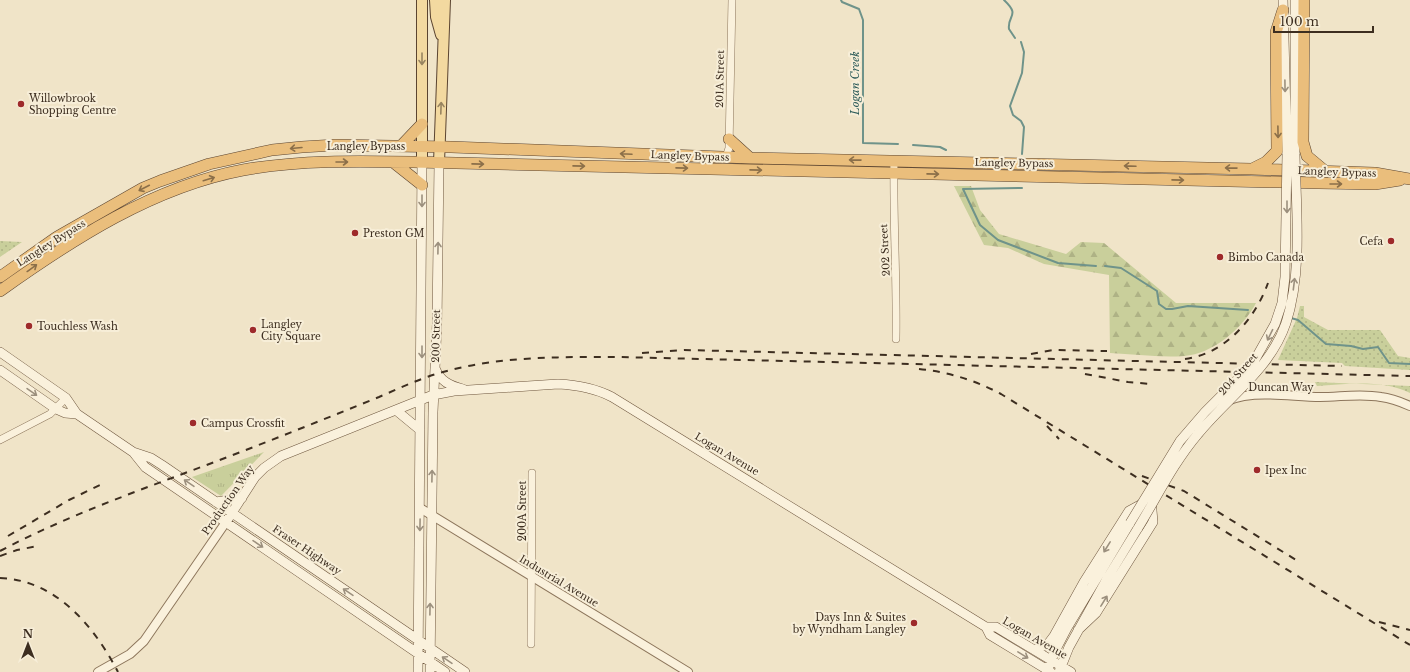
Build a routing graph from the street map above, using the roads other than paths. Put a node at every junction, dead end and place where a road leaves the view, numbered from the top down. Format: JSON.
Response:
{"nodes":[{"id":1,"x":422,"y":0,"type":"edge"},
{"id":2,"x":435,"y":0,"type":"edge"},
{"id":3,"x":445,"y":0,"type":"edge"},
{"id":4,"x":732,"y":0,"type":"edge"},
{"id":5,"x":1295,"y":0,"type":"edge"},
{"id":6,"x":1304,"y":0,"type":"edge"},
{"id":7,"x":1283,"y":5,"type":"edge"},
{"id":8,"x":444,"y":45,"type":"junction"},
{"id":9,"x":422,"y":124,"type":"junction"},
{"id":10,"x":729,"y":139,"type":"junction"},
{"id":11,"x":401,"y":146,"type":"junction"},
{"id":12,"x":422,"y":147,"type":"junction"},
{"id":13,"x":439,"y":147,"type":"junction"},
{"id":14,"x":1291,"y":154,"type":"junction"},
{"id":15,"x":726,"y":158,"type":"junction"},
{"id":16,"x":750,"y":158,"type":"junction"},
{"id":17,"x":894,"y":160,"type":"junction"},
{"id":18,"x":393,"y":162,"type":"junction"},
{"id":19,"x":422,"y":162,"type":"junction"},
{"id":20,"x":439,"y":163,"type":"junction"},
{"id":21,"x":717,"y":169,"type":"junction"},
{"id":22,"x":1252,"y":169,"type":"junction"},
{"id":23,"x":1325,"y":171,"type":"junction"},
{"id":24,"x":894,"y":173,"type":"junction"},
{"id":25,"x":1410,"y":179,"type":"edge"},
{"id":26,"x":422,"y":186,"type":"junction"},
{"id":27,"x":0,"y":276,"type":"edge"},
{"id":28,"x":0,"y":291,"type":"edge"},
{"id":29,"x":896,"y":339,"type":"dead end"},
{"id":30,"x":0,"y":352,"type":"edge"},
{"id":31,"x":435,"y":368,"type":"junction"},
{"id":32,"x":0,"y":370,"type":"edge"},
{"id":33,"x":468,"y":390,"type":"junction"},
{"id":34,"x":433,"y":395,"type":"junction"},
{"id":35,"x":66,"y":398,"type":"junction"},
{"id":36,"x":421,"y":400,"type":"junction"},
{"id":37,"x":1410,"y":406,"type":"edge"},
{"id":38,"x":56,"y":409,"type":"junction"},
{"id":39,"x":397,"y":411,"type":"junction"},
{"id":40,"x":77,"y":414,"type":"junction"},
{"id":41,"x":420,"y":430,"type":"junction"},
{"id":42,"x":0,"y":440,"type":"edge"},
{"id":43,"x":133,"y":452,"type":"junction"},
{"id":44,"x":532,"y":473,"type":"dead end"},
{"id":45,"x":242,"y":498,"type":"junction"},
{"id":46,"x":1151,"y":499,"type":"junction"},
{"id":47,"x":216,"y":502,"type":"junction"},
{"id":48,"x":420,"y":508,"type":"junction"},
{"id":49,"x":232,"y":513,"type":"junction"},
{"id":50,"x":431,"y":515,"type":"junction"},
{"id":51,"x":226,"y":522,"type":"junction"},
{"id":52,"x":1134,"y":526,"type":"junction"},
{"id":53,"x":531,"y":576,"type":"junction"},
{"id":54,"x":986,"y":626,"type":"junction"},
{"id":55,"x":1078,"y":630,"type":"junction"},
{"id":56,"x":419,"y":640,"type":"junction"},
{"id":57,"x":531,"y":644,"type":"dead end"},
{"id":58,"x":430,"y":648,"type":"junction"},
{"id":59,"x":1035,"y":650,"type":"junction"},
{"id":60,"x":419,"y":654,"type":"junction"},
{"id":61,"x":1051,"y":660,"type":"junction"},
{"id":62,"x":430,"y":661,"type":"junction"},
{"id":63,"x":1060,"y":669,"type":"edge"},
{"id":64,"x":1048,"y":671,"type":"edge"},
{"id":65,"x":98,"y":672,"type":"edge"},
{"id":66,"x":418,"y":672,"type":"edge"},
{"id":67,"x":430,"y":672,"type":"edge"},
{"id":68,"x":445,"y":672,"type":"edge"},
{"id":69,"x":465,"y":672,"type":"edge"},
{"id":70,"x":688,"y":672,"type":"edge"},
{"id":71,"x":1071,"y":672,"type":"edge"}],
"edges":[{"from":1,"to":9,"type":"main road","name":"200 Street","one_way":true},
{"from":2,"to":8,"type":"main road"},
{"from":3,"to":8,"type":"main road","name":"200 Street"},
{"from":4,"to":10,"type":"street","name":"201A Street"},
{"from":5,"to":14,"type":"main road","name":"204 Street"},
{"from":6,"to":23,"type":"highway"},
{"from":7,"to":14,"type":"main road","name":"204 Street","one_way":true},
{"from":7,"to":22,"type":"highway","one_way":true},
{"from":13,"to":8,"type":"main road","name":"200 Street","one_way":true},
{"from":9,"to":11,"type":"highway"},
{"from":9,"to":12,"type":"main road","name":"200 Street"},
{"from":10,"to":15,"type":"street","name":"201A Street"},
{"from":10,"to":16,"type":"highway"},
{"from":11,"to":12,"type":"highway","name":"Langley Bypass"},
{"from":11,"to":27,"type":"highway","name":"Langley Bypass","one_way":true},
{"from":12,"to":13,"type":"highway","name":"Langley Bypass"},
{"from":12,"to":19,"type":"main road","name":"200 Street"},
{"from":15,"to":13,"type":"highway","name":"Langley Bypass","one_way":true},
{"from":13,"to":20,"type":"main road","name":"200 Street"},
{"from":14,"to":52,"type":"main road","name":"204 Street","bridge":true},
{"from":15,"to":16,"type":"highway","name":"Langley Bypass"},
{"from":15,"to":21,"type":"highway"},
{"from":17,"to":16,"type":"highway","name":"Langley Bypass","one_way":true},
{"from":22,"to":17,"type":"highway","name":"Langley Bypass","one_way":true},
{"from":17,"to":24,"type":"street","name":"202 Street"},
{"from":18,"to":19,"type":"highway","name":"Langley Bypass"},
{"from":18,"to":26,"type":"highway"},
{"from":28,"to":18,"type":"highway","name":"Langley Bypass","one_way":true},
{"from":19,"to":20,"type":"highway","name":"Langley Bypass"},
{"from":19,"to":26,"type":"main road","name":"200 Street"},
{"from":20,"to":21,"type":"highway","name":"Langley Bypass","one_way":true},
{"from":31,"to":20,"type":"main road","name":"200 Street","one_way":true},
{"from":21,"to":24,"type":"highway","name":"Langley Bypass","one_way":true},
{"from":22,"to":23,"type":"highway","name":"Langley Bypass"},
{"from":23,"to":25,"type":"highway","name":"Langley Bypass"},
{"from":24,"to":25,"type":"highway","name":"Langley Bypass","one_way":true},
{"from":24,"to":29,"type":"street","name":"202 Street"},
{"from":26,"to":36,"type":"main road","name":"200 Street","one_way":true},
{"from":30,"to":35,"type":"main road","name":"Fraser Highway"},
{"from":31,"to":33,"type":"main road"},
{"from":31,"to":34,"type":"main road","name":"200 Street"},
{"from":32,"to":38,"type":"main road","name":"Fraser Highway","one_way":true},
{"from":33,"to":34,"type":"main road","name":"Logan Avenue"},
{"from":33,"to":54,"type":"main road","name":"Logan Avenue"},
{"from":34,"to":36,"type":"main road","name":"Logan Avenue"},
{"from":50,"to":34,"type":"main road","name":"200 Street","one_way":true},
{"from":35,"to":38,"type":"street"},
{"from":35,"to":40,"type":"main road","name":"Fraser Highway"},
{"from":36,"to":39,"type":"main road","name":"Production Way"},
{"from":36,"to":41,"type":"main road","name":"200 Street"},
{"from":37,"to":46,"type":"street","name":"Duncan Way"},
{"from":38,"to":40,"type":"main road","name":"Fraser Highway"},
{"from":38,"to":42,"type":"street"},
{"from":39,"to":41,"type":"main road"},
{"from":39,"to":45,"type":"main road","name":"Production Way"},
{"from":40,"to":43,"type":"main road","name":"Fraser Highway"},
{"from":41,"to":48,"type":"main road","name":"200 Street"},
{"from":47,"to":43,"type":"main road","name":"Fraser Highway","one_way":true},
{"from":43,"to":51,"type":"main road","name":"Fraser Highway"},
{"from":44,"to":53,"type":"street","name":"200A Street"},
{"from":45,"to":47,"type":"main road"},
{"from":45,"to":49,"type":"main road","name":"Production Way"},
{"from":55,"to":46,"type":"main road","one_way":true},
{"from":46,"to":59,"type":"main road","one_way":true},
{"from":47,"to":49,"type":"main road","name":"Fraser Highway"},
{"from":48,"to":50,"type":"street","name":"Industrial Avenue"},
{"from":48,"to":56,"type":"main road","name":"200 Street","one_way":true},
{"from":49,"to":51,"type":"main road","name":"Production Way"},
{"from":56,"to":49,"type":"main road","name":"Fraser Highway","one_way":true},
{"from":50,"to":53,"type":"street","name":"Industrial Avenue"},
{"from":58,"to":50,"type":"main road","name":"200 Street","one_way":true},
{"from":51,"to":60,"type":"main road","name":"Fraser Highway","one_way":true},
{"from":51,"to":65,"type":"street","name":"Production Way"},
{"from":52,"to":55,"type":"main road","name":"204 Street"},
{"from":52,"to":61,"type":"main road","name":"204 Street"},
{"from":53,"to":57,"type":"street","name":"200A Street"},
{"from":53,"to":70,"type":"street","name":"Industrial Avenue"},
{"from":54,"to":59,"type":"main road","name":"Logan Avenue"},
{"from":54,"to":64,"type":"main road","name":"Logan Avenue","one_way":true},
{"from":55,"to":63,"type":"main road","name":"204 Street"},
{"from":56,"to":58,"type":"main road","name":"Fraser Highway"},
{"from":56,"to":60,"type":"main road","name":"200 Street"},
{"from":58,"to":62,"type":"main road","name":"200 Street"},
{"from":69,"to":58,"type":"main road","name":"Fraser Highway","one_way":true},
{"from":59,"to":61,"type":"main road","name":"Logan Avenue"},
{"from":60,"to":62,"type":"main road","name":"Fraser Highway"},
{"from":60,"to":66,"type":"main road","name":"200 Street"},
{"from":61,"to":63,"type":"main road","name":"Logan Avenue"},
{"from":61,"to":64,"type":"main road","name":"204 Street"},
{"from":62,"to":67,"type":"main road","name":"200 Street"},
{"from":62,"to":68,"type":"main road","name":"Fraser Highway"},
{"from":63,"to":71,"type":"main road","name":"Logan Avenue"}]}
